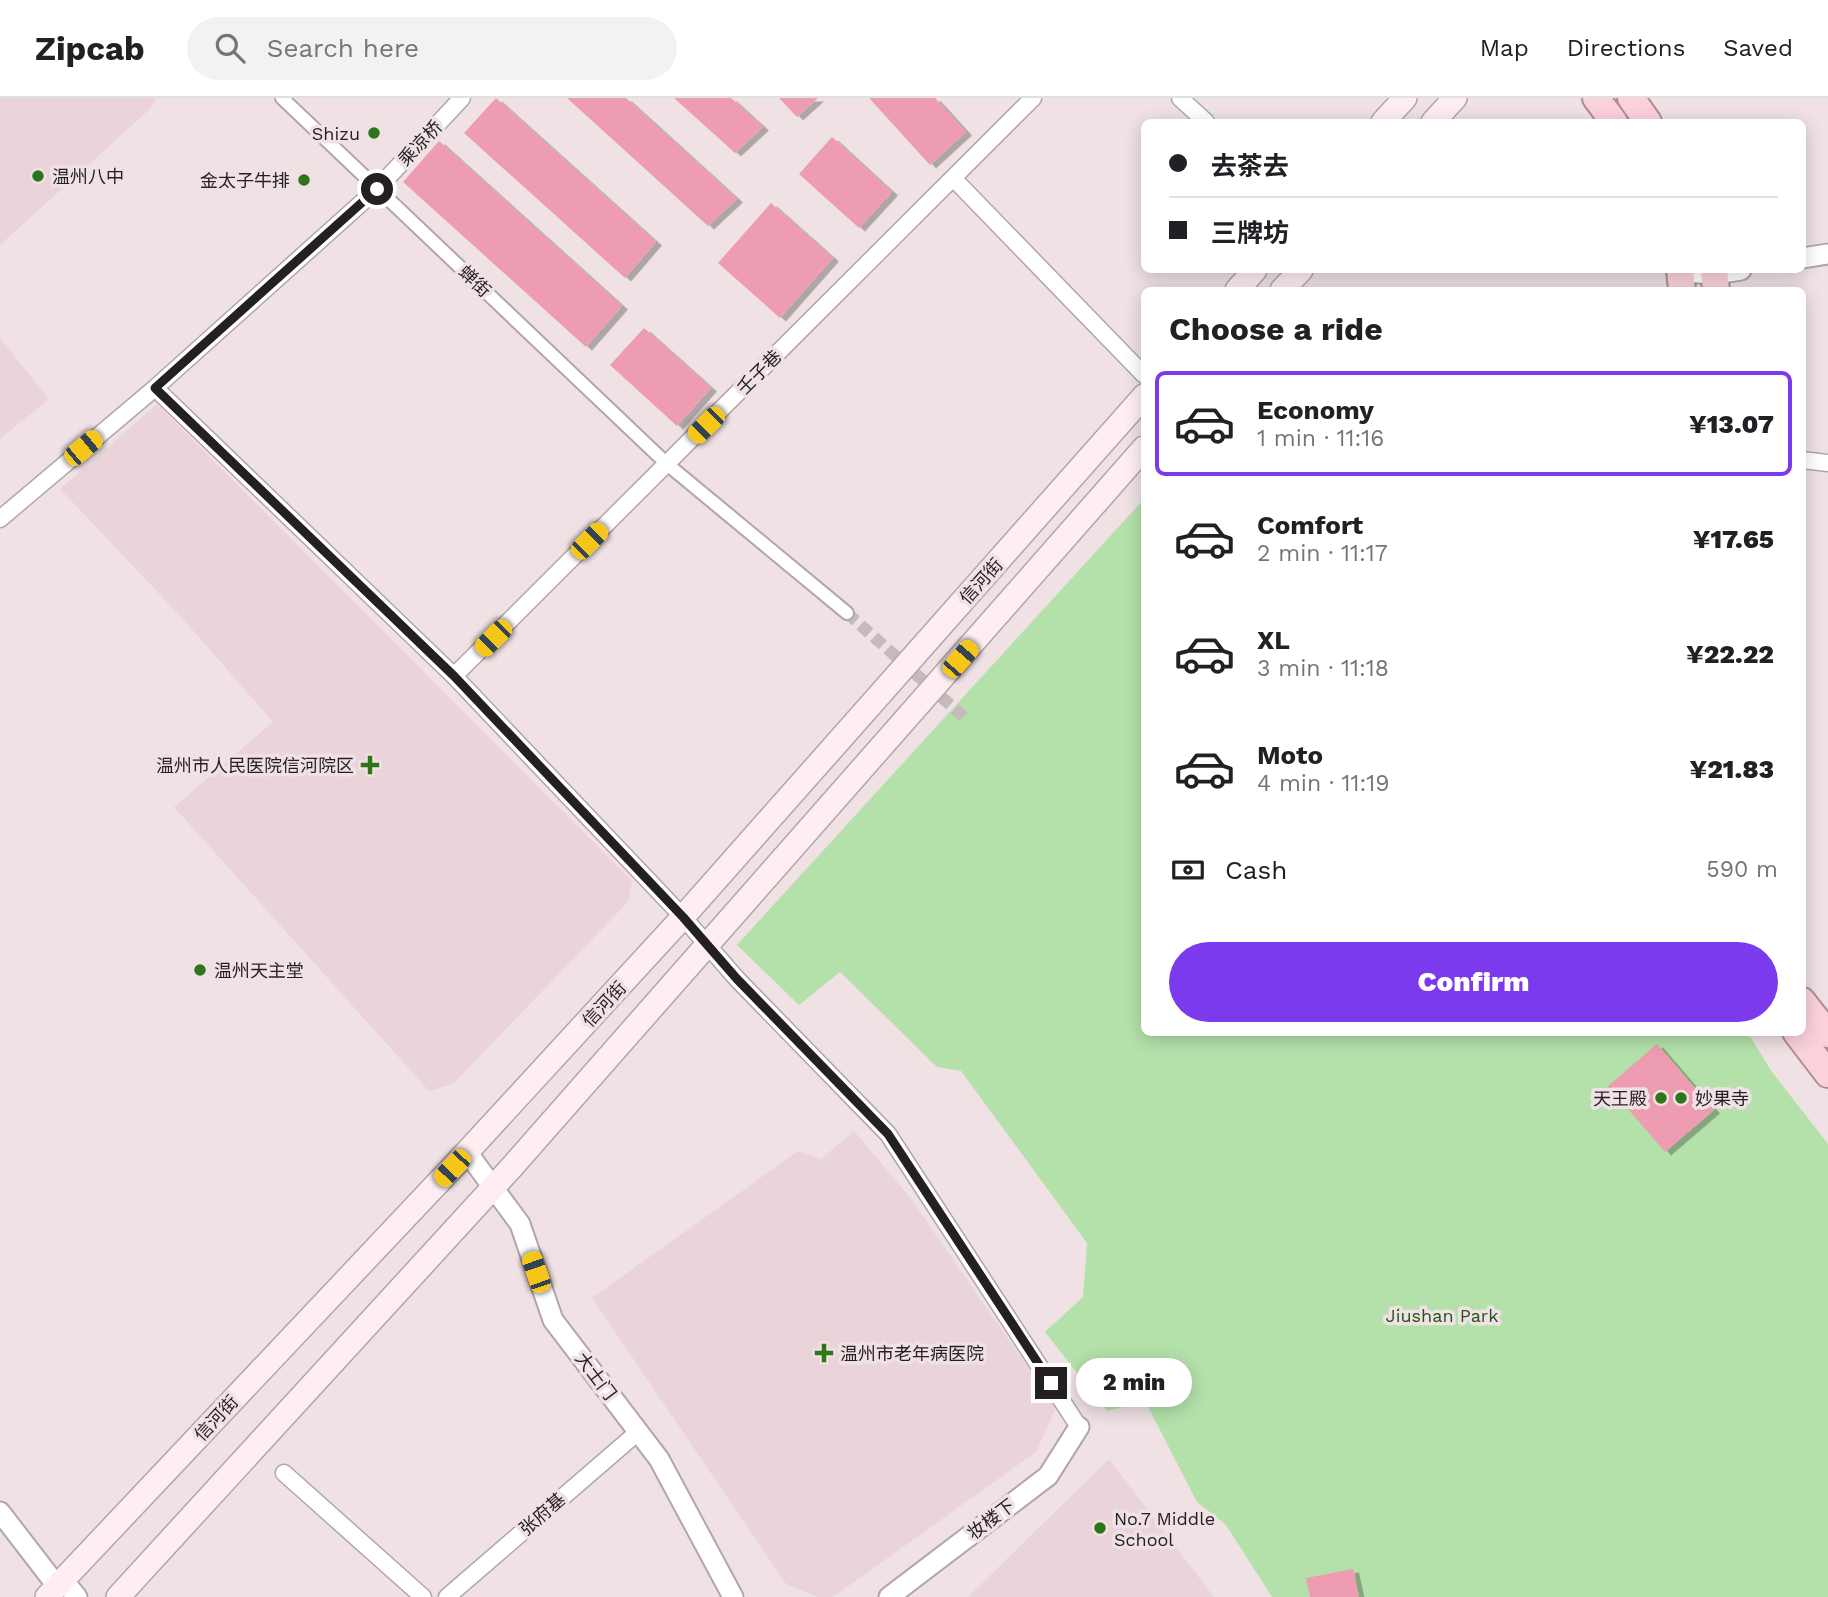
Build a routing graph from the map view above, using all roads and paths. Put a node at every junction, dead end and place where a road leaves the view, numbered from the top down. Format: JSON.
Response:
{"nodes":[{"id":1,"x":282,"y":98,"type":"edge"},
{"id":2,"x":462,"y":98,"type":"edge"},
{"id":3,"x":1033,"y":98,"type":"edge"},
{"id":4,"x":1180,"y":98,"type":"edge"},
{"id":5,"x":1405,"y":98,"type":"edge"},
{"id":6,"x":1455,"y":98,"type":"edge"},
{"id":7,"x":1596,"y":98,"type":"edge"},
{"id":8,"x":1631,"y":98,"type":"edge"},
{"id":9,"x":1203,"y":119,"type":"edge"},
{"id":10,"x":1386,"y":119,"type":"edge"},
{"id":11,"x":1436,"y":119,"type":"edge"},
{"id":12,"x":1612,"y":119,"type":"edge"},
{"id":13,"x":1646,"y":119,"type":"edge"},
{"id":14,"x":953,"y":178,"type":"junction"},
{"id":15,"x":377,"y":189,"type":"junction"},
{"id":16,"x":1828,"y":254,"type":"edge"},
{"id":17,"x":1806,"y":257,"type":"edge"},
{"id":18,"x":1252,"y":273,"type":"edge"},
{"id":19,"x":1298,"y":273,"type":"edge"},
{"id":20,"x":1681,"y":277,"type":"edge"},
{"id":21,"x":1715,"y":278,"type":"edge"},
{"id":22,"x":1240,"y":287,"type":"edge"},
{"id":23,"x":1285,"y":287,"type":"edge"},
{"id":24,"x":1141,"y":372,"type":"edge"},
{"id":25,"x":155,"y":388,"type":"junction"},
{"id":26,"x":1141,"y":399,"type":"edge"},
{"id":27,"x":1141,"y":451,"type":"edge"},
{"id":28,"x":1806,"y":460,"type":"edge"},
{"id":29,"x":1828,"y":463,"type":"edge"},
{"id":30,"x":667,"y":464,"type":"junction"},
{"id":31,"x":0,"y":519,"type":"edge"},
{"id":32,"x":848,"y":613,"type":"tunnel mouth"},
{"id":33,"x":454,"y":676,"type":"junction"},
{"id":34,"x":683,"y":917,"type":"junction"},
{"id":35,"x":708,"y":945,"type":"junction"},
{"id":36,"x":1806,"y":1006,"type":"edge"},
{"id":37,"x":1828,"y":1034,"type":"edge"},
{"id":38,"x":1799,"y":1036,"type":"edge"},
{"id":39,"x":1828,"y":1074,"type":"edge"},
{"id":40,"x":467,"y":1152,"type":"junction"},
{"id":41,"x":494,"y":1187,"type":"junction"},
{"id":42,"x":1079,"y":1427,"type":"joint"},
{"id":43,"x":638,"y":1432,"type":"junction"},
{"id":44,"x":285,"y":1473,"type":"dead end"},
{"id":45,"x":0,"y":1512,"type":"edge"},
{"id":46,"x":57,"y":1592,"type":"edge"},
{"id":47,"x":118,"y":1597,"type":"edge"},
{"id":48,"x":423,"y":1597,"type":"edge"},
{"id":49,"x":447,"y":1597,"type":"edge"},
{"id":50,"x":733,"y":1597,"type":"edge"},
{"id":51,"x":889,"y":1597,"type":"edge"}],
"edges":[{"from":1,"to":15,"type":"street","name":"蝉街"},
{"from":2,"to":15,"type":"street","name":"乘凉桥"},
{"from":3,"to":14,"type":"street","name":"壬子巷"},
{"from":4,"to":9,"type":"street"},
{"from":5,"to":10,"type":"main road"},
{"from":6,"to":11,"type":"main road"},
{"from":7,"to":12,"type":"highway"},
{"from":8,"to":13,"type":"highway"},
{"from":14,"to":24,"type":"street"},
{"from":14,"to":30,"type":"street","name":"壬子巷"},
{"from":15,"to":25,"type":"street","name":"乘凉桥"},
{"from":15,"to":30,"type":"street","name":"蝉街"},
{"from":16,"to":17,"type":"street"},
{"from":18,"to":22,"type":"main road"},
{"from":19,"to":23,"type":"main road"},
{"from":20,"to":21,"type":"street"},
{"from":25,"to":31,"type":"street","name":"乘凉桥"},
{"from":25,"to":33,"type":"street"},
{"from":26,"to":34,"type":"main road","name":"信河街"},
{"from":27,"to":35,"type":"main road","name":"信河街"},
{"from":28,"to":29,"type":"street"},
{"from":30,"to":32,"type":"street","name":"蝉街"},
{"from":30,"to":33,"type":"street","name":"壬子巷"},
{"from":33,"to":34,"type":"street"},
{"from":34,"to":35,"type":"street"},
{"from":34,"to":40,"type":"main road","name":"信河街"},
{"from":35,"to":41,"type":"main road","name":"信河街"},
{"from":35,"to":42,"type":"street"},
{"from":36,"to":37,"type":"highway"},
{"from":38,"to":39,"type":"highway"},
{"from":40,"to":41,"type":"street","name":"大士门"},
{"from":40,"to":46,"type":"main road","name":"信河街"},
{"from":41,"to":43,"type":"street","name":"大士门"},
{"from":41,"to":47,"type":"main road","name":"信河街"},
{"from":42,"to":51,"type":"street","name":"妆楼下"},
{"from":43,"to":49,"type":"street","name":"张府基"},
{"from":43,"to":50,"type":"street","name":"大士门"},
{"from":44,"to":48,"type":"street"},
{"from":45,"to":46,"type":"street"}]}
